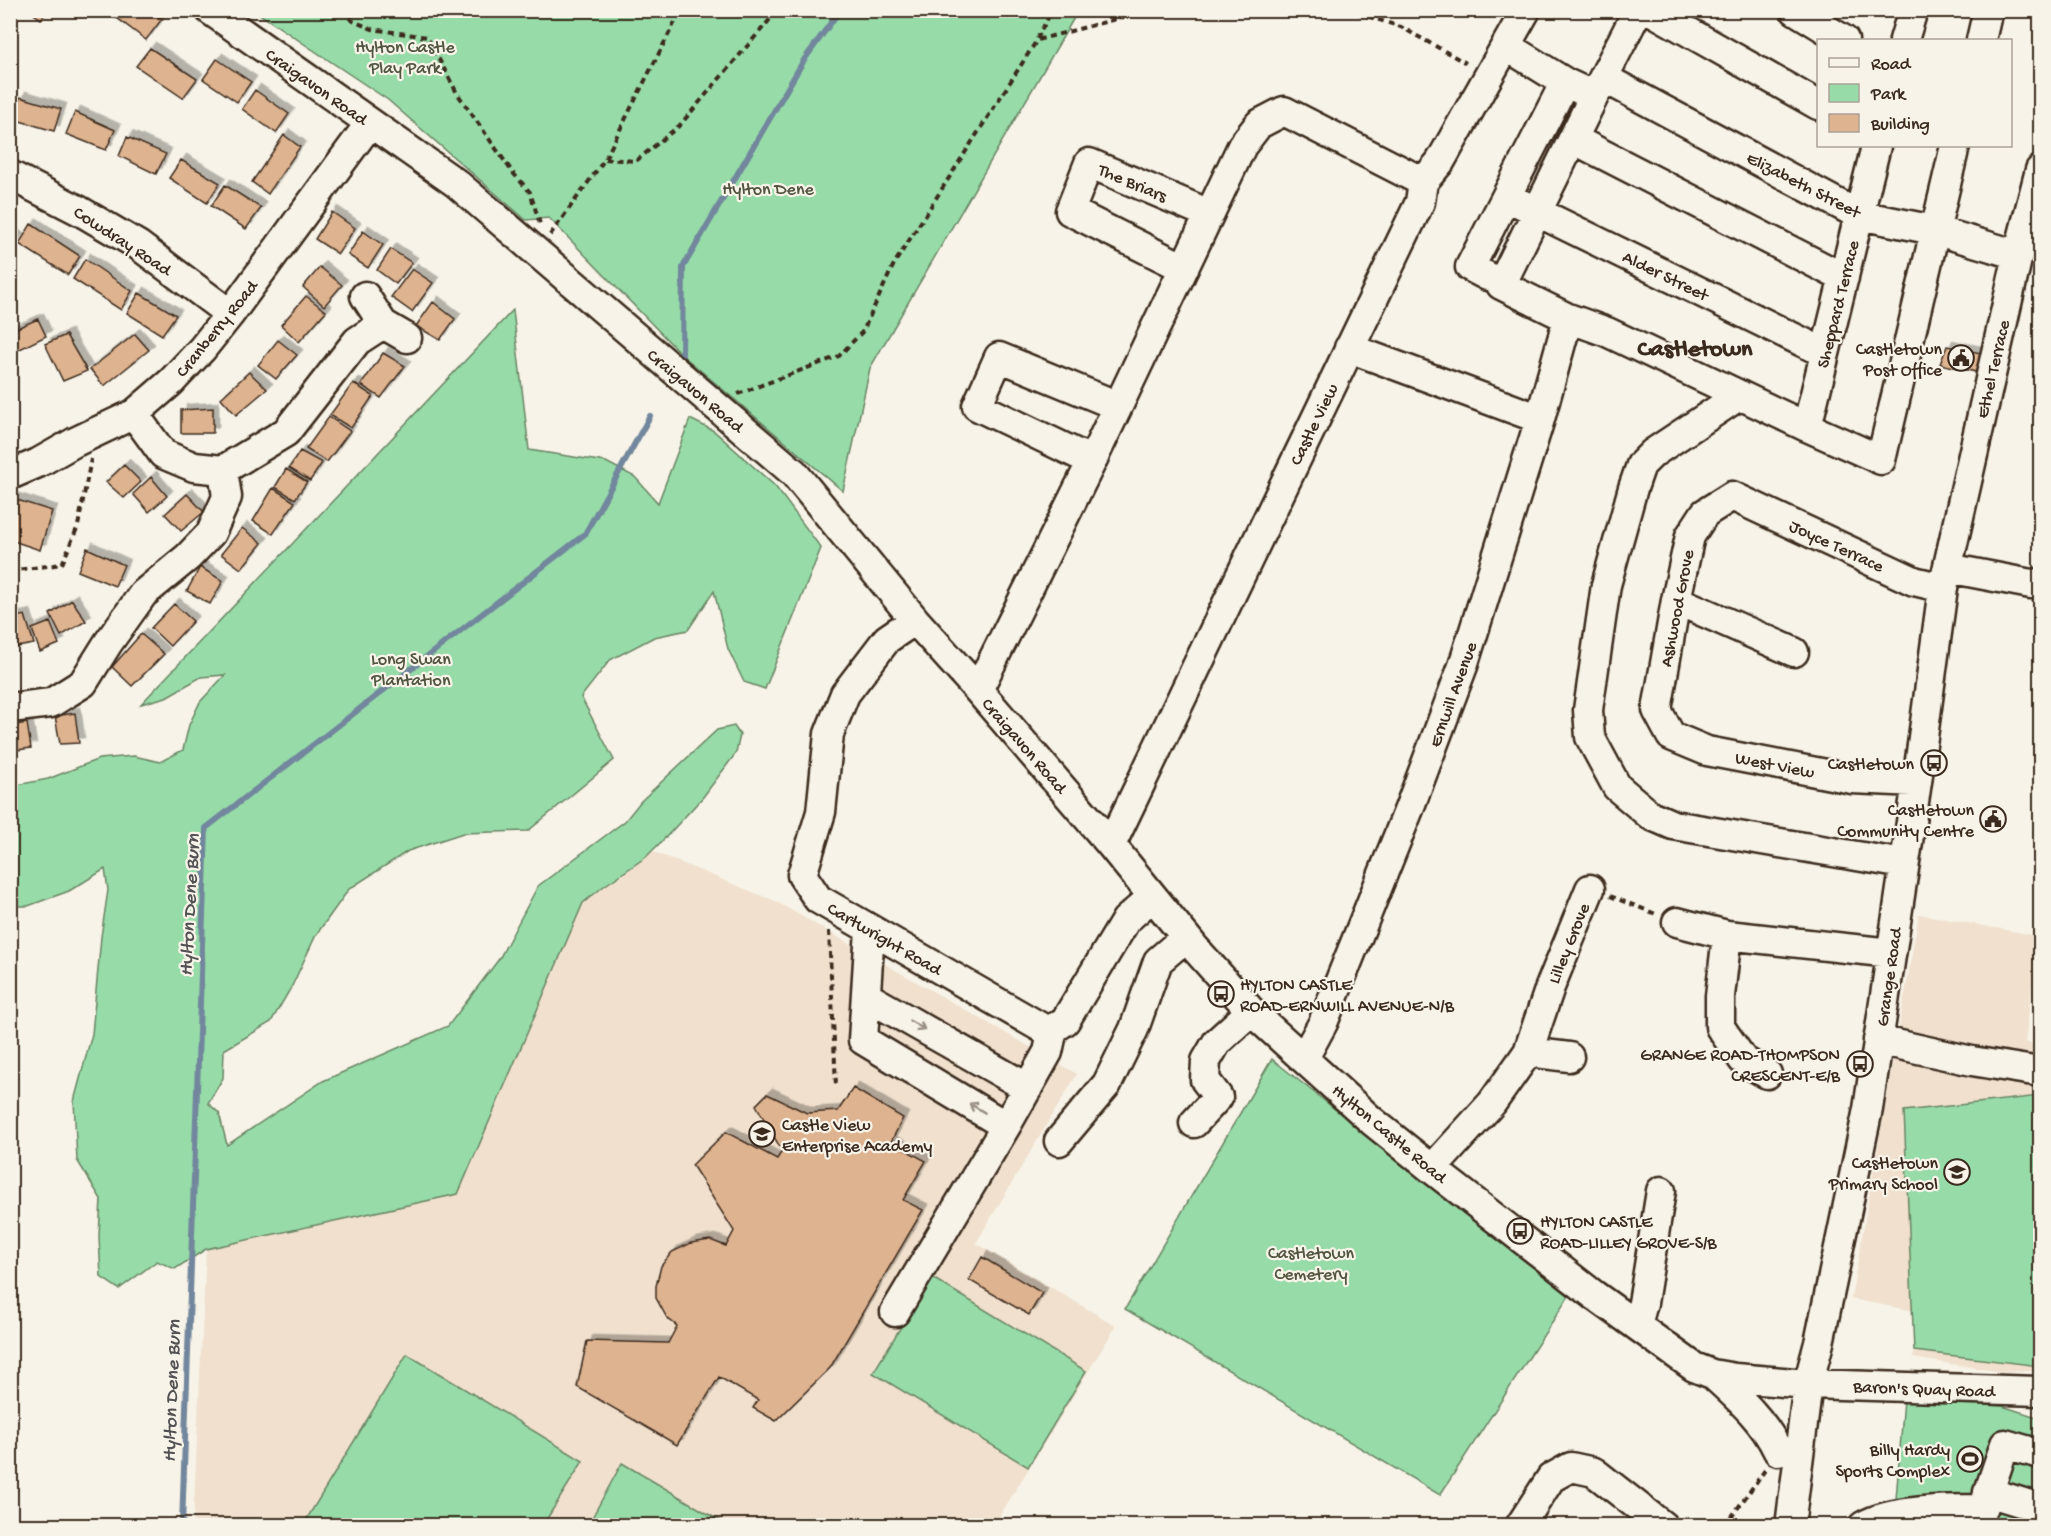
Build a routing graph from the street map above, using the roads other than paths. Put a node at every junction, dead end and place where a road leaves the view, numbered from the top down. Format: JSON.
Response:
{"nodes":[{"id":1,"x":210,"y":10,"type":"edge"},
{"id":2,"x":1526,"y":10,"type":"edge"},
{"id":3,"x":1638,"y":10,"type":"edge"},
{"id":4,"x":1650,"y":10,"type":"edge"},
{"id":5,"x":1795,"y":10,"type":"edge"},
{"id":6,"x":1913,"y":10,"type":"edge"},
{"id":7,"x":1988,"y":10,"type":"edge"},
{"id":8,"x":1842,"y":39,"type":"edge"},
{"id":9,"x":1904,"y":39,"type":"edge"},
{"id":10,"x":1981,"y":39,"type":"edge"},
{"id":11,"x":1506,"y":46,"type":"junction"},
{"id":12,"x":1599,"y":87,"type":"junction"},
{"id":13,"x":1561,"y":90,"type":"dead end"},
{"id":14,"x":1817,"y":104,"type":"edge"},
{"id":15,"x":370,"y":123,"type":"junction"},
{"id":16,"x":1573,"y":139,"type":"junction"},
{"id":17,"x":1876,"y":147,"type":"edge"},
{"id":18,"x":1955,"y":147,"type":"edge"},
{"id":19,"x":10,"y":175,"type":"edge"},
{"id":20,"x":1423,"y":182,"type":"junction"},
{"id":21,"x":2038,"y":188,"type":"edge"},
{"id":22,"x":1507,"y":197,"type":"junction"},
{"id":23,"x":1537,"y":211,"type":"junction"},
{"id":24,"x":1209,"y":214,"type":"junction"},
{"id":25,"x":1859,"y":214,"type":"junction"},
{"id":26,"x":1934,"y":230,"type":"junction"},
{"id":27,"x":2018,"y":255,"type":"junction"},
{"id":28,"x":1184,"y":268,"type":"junction"},
{"id":29,"x":1487,"y":276,"type":"dead end"},
{"id":30,"x":1844,"y":278,"type":"junction"},
{"id":31,"x":365,"y":296,"type":"dead end"},
{"id":32,"x":230,"y":314,"type":"junction"},
{"id":33,"x":1568,"y":318,"type":"junction"},
{"id":34,"x":382,"y":324,"type":"junction"},
{"id":35,"x":407,"y":338,"type":"dead end"},
{"id":36,"x":1349,"y":348,"type":"junction"},
{"id":37,"x":1825,"y":353,"type":"junction"},
{"id":38,"x":1740,"y":395,"type":"junction"},
{"id":39,"x":1118,"y":405,"type":"junction"},
{"id":40,"x":134,"y":414,"type":"junction"},
{"id":41,"x":1540,"y":419,"type":"junction"},
{"id":42,"x":1807,"y":427,"type":"junction"},
{"id":43,"x":1092,"y":461,"type":"junction"},
{"id":44,"x":223,"y":470,"type":"junction"},
{"id":45,"x":10,"y":475,"type":"edge"},
{"id":46,"x":1732,"y":496,"type":"joint"},
{"id":47,"x":1946,"y":578,"type":"junction"},
{"id":48,"x":2040,"y":583,"type":"edge"},
{"id":49,"x":1676,"y":600,"type":"junction"},
{"id":50,"x":915,"y":620,"type":"junction"},
{"id":51,"x":1794,"y":652,"type":"dead end"},
{"id":52,"x":978,"y":690,"type":"junction"},
{"id":53,"x":10,"y":708,"type":"edge"},
{"id":54,"x":1671,"y":736,"type":"joint"},
{"id":55,"x":1917,"y":782,"type":"junction"},
{"id":56,"x":1111,"y":845,"type":"junction"},
{"id":57,"x":1905,"y":864,"type":"junction"},
{"id":58,"x":1590,"y":889,"type":"road end"},
{"id":59,"x":1152,"y":897,"type":"junction"},
{"id":60,"x":1677,"y":921,"type":"road end"},
{"id":61,"x":870,"y":929,"type":"junction"},
{"id":62,"x":1727,"y":935,"type":"junction"},
{"id":63,"x":1186,"y":937,"type":"junction"},
{"id":64,"x":1891,"y":953,"type":"junction"},
{"id":65,"x":866,"y":996,"type":"junction"},
{"id":66,"x":1251,"y":1011,"type":"junction"},
{"id":67,"x":1053,"y":1029,"type":"junction"},
{"id":68,"x":1878,"y":1040,"type":"junction"},
{"id":69,"x":1527,"y":1052,"type":"junction"},
{"id":70,"x":1304,"y":1058,"type":"junction"},
{"id":71,"x":1569,"y":1058,"type":"dead end"},
{"id":72,"x":2040,"y":1072,"type":"edge"},
{"id":73,"x":1767,"y":1074,"type":"dead end"},
{"id":74,"x":1028,"y":1088,"type":"junction"},
{"id":75,"x":1194,"y":1124,"type":"dead end"},
{"id":76,"x":1006,"y":1126,"type":"junction"},
{"id":77,"x":1059,"y":1141,"type":"dead end"},
{"id":78,"x":1432,"y":1169,"type":"junction"},
{"id":79,"x":1661,"y":1191,"type":"dead end"},
{"id":80,"x":895,"y":1312,"type":"dead end"},
{"id":81,"x":1636,"y":1325,"type":"junction"},
{"id":82,"x":1712,"y":1374,"type":"junction"},
{"id":83,"x":1808,"y":1384,"type":"junction"},
{"id":84,"x":2040,"y":1391,"type":"edge"},
{"id":85,"x":1778,"y":1451,"type":"road end"},
{"id":86,"x":2040,"y":1454,"type":"edge"},
{"id":87,"x":1988,"y":1492,"type":"junction"},
{"id":88,"x":2040,"y":1508,"type":"edge"},
{"id":89,"x":1520,"y":1526,"type":"edge"},
{"id":90,"x":1663,"y":1526,"type":"edge"},
{"id":91,"x":1790,"y":1526,"type":"edge"},
{"id":92,"x":1863,"y":1526,"type":"edge"}],
"edges":[{"from":1,"to":15,"type":"street","name":"Craigavon Road"},
{"from":2,"to":11,"type":"street","name":"Castle View"},
{"from":3,"to":12,"type":"street"},
{"from":4,"to":14,"type":"street"},
{"from":5,"to":8,"type":"street"},
{"from":6,"to":9,"type":"street"},
{"from":7,"to":10,"type":"street"},
{"from":11,"to":12,"type":"street","name":"Elizabeth Street"},
{"from":11,"to":20,"type":"street","name":"Castle View"},
{"from":12,"to":16,"type":"street"},
{"from":12,"to":25,"type":"street","name":"Elizabeth Street"},
{"from":13,"to":22,"type":"street"},
{"from":15,"to":32,"type":"street","name":"Cranberry Road"},
{"from":15,"to":50,"type":"street","name":"Craigavon Road"},
{"from":16,"to":23,"type":"street"},
{"from":16,"to":30,"type":"street"},
{"from":17,"to":25,"type":"street","name":"Sheppard Terrace"},
{"from":18,"to":26,"type":"street"},
{"from":19,"to":32,"type":"street","name":"Cowdray Road"},
{"from":20,"to":24,"type":"street"},
{"from":20,"to":36,"type":"street","name":"Castle View"},
{"from":21,"to":27,"type":"street","name":"Ethel Terrace"},
{"from":22,"to":23,"type":"street","name":"Alder Street"},
{"from":22,"to":29,"type":"street"},
{"from":23,"to":33,"type":"street"},
{"from":23,"to":37,"type":"street","name":"Alder Street"},
{"from":24,"to":28,"type":"street"},
{"from":24,"to":28,"type":"street","name":"The Briars"},
{"from":25,"to":26,"type":"street","name":"Elizabeth Street"},
{"from":25,"to":30,"type":"street","name":"Sheppard Terrace"},
{"from":26,"to":27,"type":"street","name":"Elizabeth Street"},
{"from":26,"to":42,"type":"street"},
{"from":27,"to":47,"type":"street","name":"Ethel Terrace"},
{"from":28,"to":39,"type":"street"},
{"from":30,"to":37,"type":"street","name":"Sheppard Terrace"},
{"from":31,"to":34,"type":"street"},
{"from":32,"to":40,"type":"street","name":"Cranberry Road"},
{"from":33,"to":38,"type":"street"},
{"from":33,"to":41,"type":"street","name":"Ernwill Avenue"},
{"from":34,"to":35,"type":"street"},
{"from":34,"to":44,"type":"street"},
{"from":36,"to":41,"type":"street"},
{"from":36,"to":56,"type":"street","name":"Castle View"},
{"from":37,"to":42,"type":"street","name":"Sheppard Terrace"},
{"from":38,"to":42,"type":"street"},
{"from":38,"to":57,"type":"street"},
{"from":39,"to":43,"type":"street"},
{"from":39,"to":43,"type":"street"},
{"from":40,"to":44,"type":"street"},
{"from":40,"to":45,"type":"street","name":"Cranberry Road"},
{"from":41,"to":70,"type":"street","name":"Ernwill Avenue"},
{"from":43,"to":52,"type":"street"},
{"from":44,"to":53,"type":"street"},
{"from":46,"to":47,"type":"street","name":"Joyce Terrace"},
{"from":46,"to":49,"type":"street","name":"Ashwood Grove"},
{"from":47,"to":48,"type":"street","name":"Joyce Terrace"},
{"from":47,"to":55,"type":"street","name":"Grange Road"},
{"from":49,"to":51,"type":"street"},
{"from":49,"to":54,"type":"street","name":"Ashwood Grove"},
{"from":50,"to":52,"type":"street","name":"Craigavon Road"},
{"from":50,"to":61,"type":"street","name":"Cartwright Road"},
{"from":52,"to":56,"type":"street","name":"Craigavon Road"},
{"from":54,"to":55,"type":"street","name":"West View"},
{"from":55,"to":57,"type":"street","name":"Grange Road"},
{"from":56,"to":59,"type":"street","name":"Hylton Castle Road"},
{"from":57,"to":64,"type":"street","name":"Grange Road"},
{"from":58,"to":69,"type":"street","name":"Lilley Grove"},
{"from":59,"to":63,"type":"street","name":"Hylton Castle Road"},
{"from":59,"to":67,"type":"street"},
{"from":60,"to":62,"type":"street"},
{"from":61,"to":65,"type":"street"},
{"from":61,"to":67,"type":"street","name":"Cartwright Road"},
{"from":62,"to":64,"type":"street"},
{"from":62,"to":73,"type":"street"},
{"from":63,"to":66,"type":"street","name":"Hylton Castle Road"},
{"from":63,"to":77,"type":"street"},
{"from":64,"to":68,"type":"street","name":"Grange Road"},
{"from":65,"to":74,"type":"street","one_way":true},
{"from":76,"to":65,"type":"street","one_way":true},
{"from":66,"to":70,"type":"street","name":"Hylton Castle Road"},
{"from":66,"to":75,"type":"street"},
{"from":67,"to":74,"type":"street"},
{"from":68,"to":72,"type":"street"},
{"from":68,"to":83,"type":"street","name":"Grange Road"},
{"from":69,"to":71,"type":"street"},
{"from":69,"to":78,"type":"street","name":"Lilley Grove"},
{"from":70,"to":78,"type":"street","name":"Hylton Castle Road"},
{"from":74,"to":76,"type":"street"},
{"from":76,"to":80,"type":"street"},
{"from":78,"to":81,"type":"street","name":"Hylton Castle Road"},
{"from":79,"to":81,"type":"street"},
{"from":81,"to":82,"type":"street","name":"Hylton Castle Road"},
{"from":82,"to":83,"type":"street","name":"Hylton Castle Road"},
{"from":82,"to":85,"type":"street","name":"Hylton Castle Road"},
{"from":83,"to":84,"type":"street","name":"Baron's Quay Road"},
{"from":83,"to":91,"type":"street","name":"Grange Road"},
{"from":86,"to":87,"type":"street"},
{"from":87,"to":88,"type":"street"},
{"from":87,"to":92,"type":"street"},
{"from":89,"to":90,"type":"street"}]}
